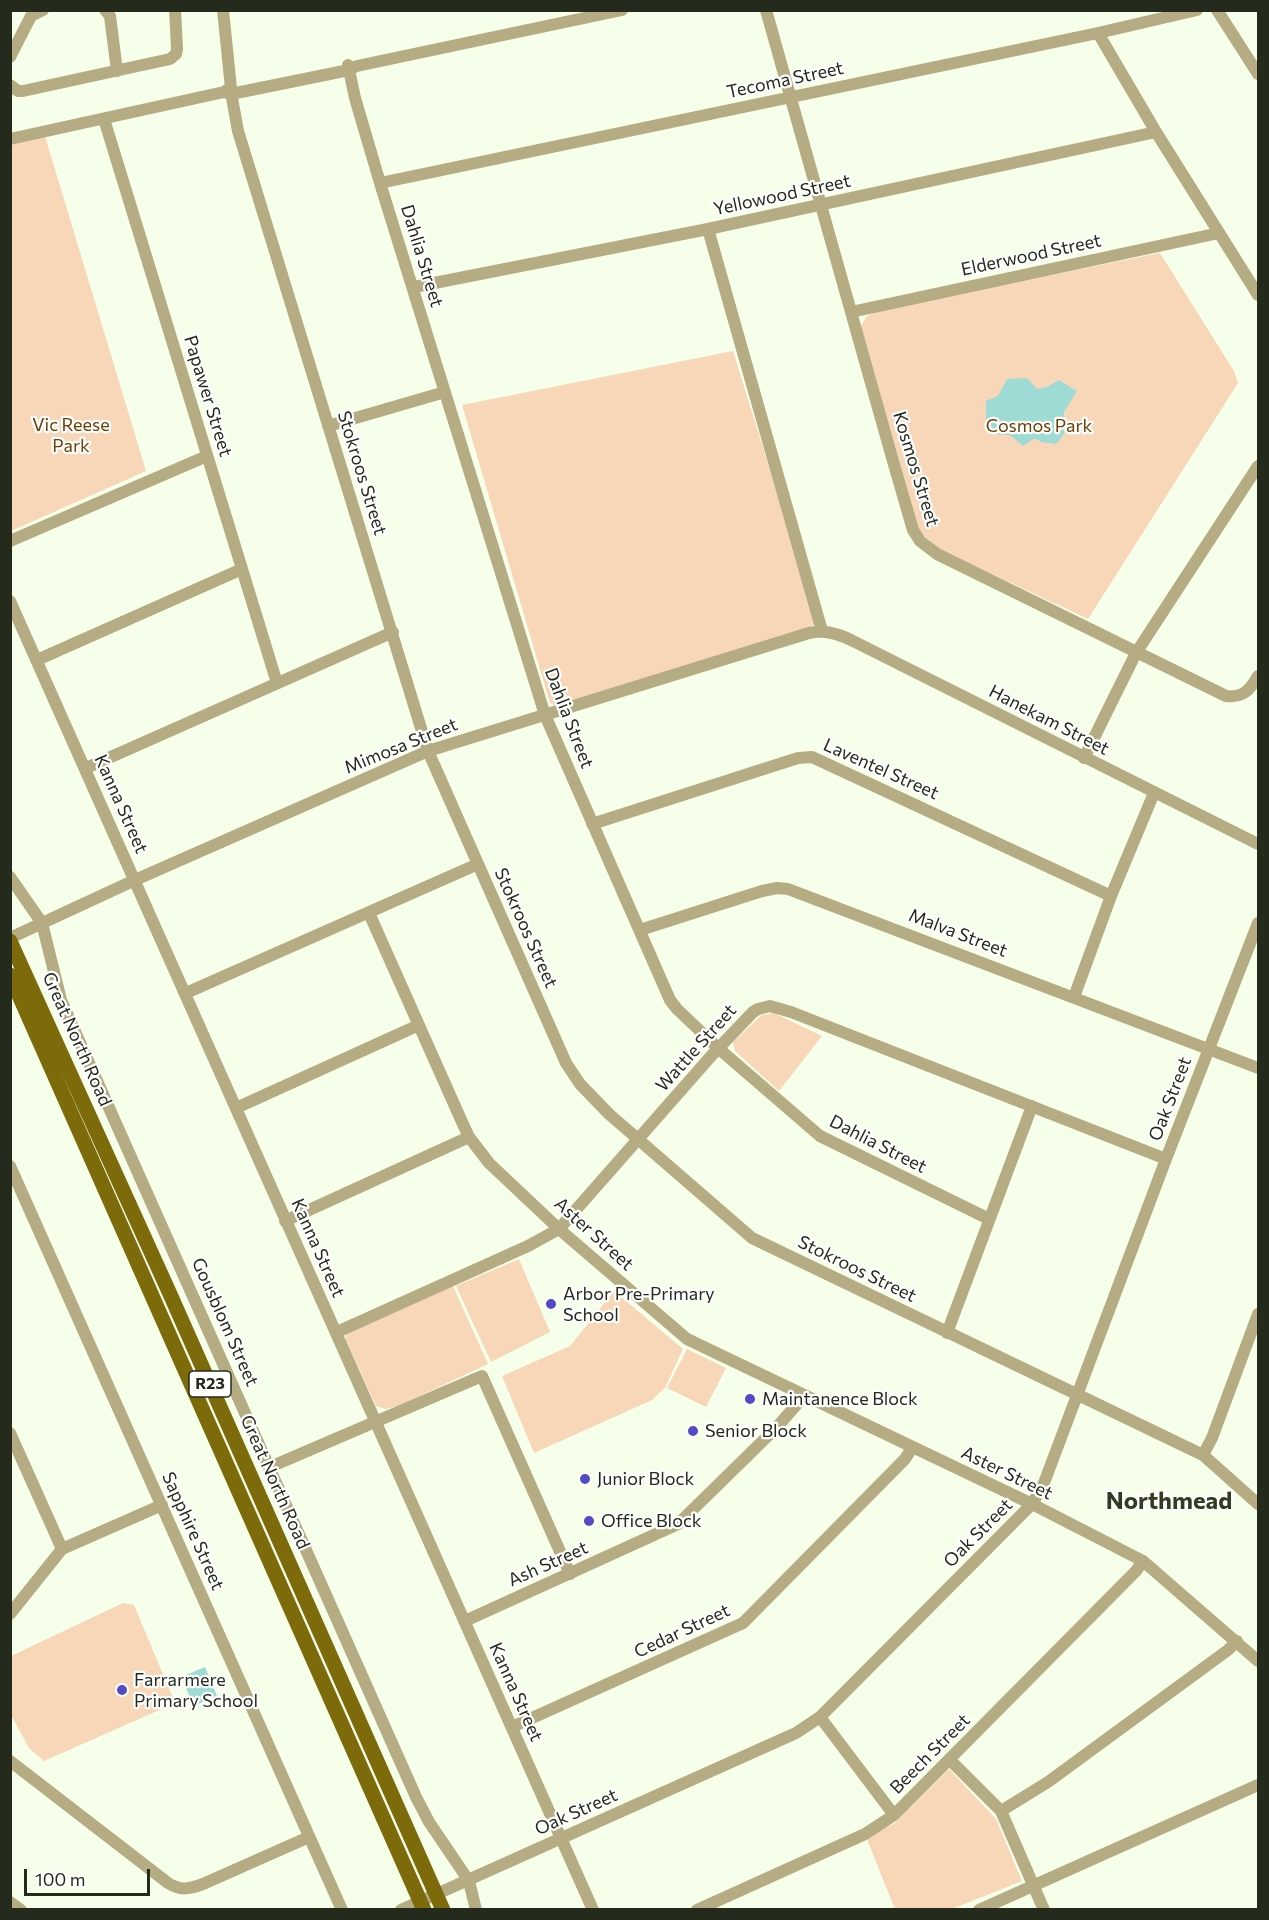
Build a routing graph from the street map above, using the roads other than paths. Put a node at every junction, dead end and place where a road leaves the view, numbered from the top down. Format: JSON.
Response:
{"nodes":[{"id":1,"x":43,"y":10,"type":"edge"},
{"id":2,"x":105,"y":10,"type":"edge"},
{"id":3,"x":175,"y":10,"type":"edge"},
{"id":4,"x":223,"y":10,"type":"edge"},
{"id":5,"x":622,"y":10,"type":"edge"},
{"id":6,"x":766,"y":10,"type":"edge"},
{"id":7,"x":1197,"y":10,"type":"edge"},
{"id":8,"x":1218,"y":10,"type":"edge"},
{"id":9,"x":605,"y":12,"type":"edge"},
{"id":10,"x":1098,"y":33,"type":"junction"},
{"id":11,"x":10,"y":57,"type":"edge"},
{"id":12,"x":351,"y":67,"type":"junction"},
{"id":13,"x":117,"y":71,"type":"junction"},
{"id":14,"x":1258,"y":74,"type":"edge"},
{"id":15,"x":10,"y":85,"type":"edge"},
{"id":16,"x":229,"y":92,"type":"junction"},
{"id":17,"x":791,"y":97,"type":"junction"},
{"id":18,"x":104,"y":118,"type":"junction"},
{"id":19,"x":1156,"y":132,"type":"junction"},
{"id":20,"x":10,"y":139,"type":"edge"},
{"id":21,"x":380,"y":183,"type":"junction"},
{"id":22,"x":822,"y":204,"type":"junction"},
{"id":23,"x":708,"y":229,"type":"junction"},
{"id":24,"x":1219,"y":233,"type":"junction"},
{"id":25,"x":414,"y":287,"type":"junction"},
{"id":26,"x":1258,"y":295,"type":"edge"},
{"id":27,"x":851,"y":312,"type":"junction"},
{"id":28,"x":445,"y":392,"type":"junction"},
{"id":29,"x":328,"y":426,"type":"junction"},
{"id":30,"x":207,"y":456,"type":"junction"},
{"id":31,"x":1258,"y":466,"type":"edge"},
{"id":32,"x":10,"y":541,"type":"edge"},
{"id":33,"x":242,"y":569,"type":"junction"},
{"id":34,"x":10,"y":601,"type":"edge"},
{"id":35,"x":822,"y":631,"type":"junction"},
{"id":36,"x":393,"y":632,"type":"junction"},
{"id":37,"x":1136,"y":653,"type":"junction"},
{"id":38,"x":37,"y":660,"type":"junction"},
{"id":39,"x":1258,"y":676,"type":"edge"},
{"id":40,"x":277,"y":683,"type":"junction"},
{"id":41,"x":545,"y":715,"type":"junction"},
{"id":42,"x":428,"y":751,"type":"junction"},
{"id":43,"x":1084,"y":758,"type":"junction"},
{"id":44,"x":86,"y":768,"type":"junction"},
{"id":45,"x":1154,"y":793,"type":"junction"},
{"id":46,"x":592,"y":824,"type":"junction"},
{"id":47,"x":1258,"y":844,"type":"edge"},
{"id":48,"x":478,"y":864,"type":"junction"},
{"id":49,"x":10,"y":877,"type":"edge"},
{"id":50,"x":135,"y":880,"type":"junction"},
{"id":51,"x":1111,"y":896,"type":"junction"},
{"id":52,"x":369,"y":913,"type":"junction"},
{"id":53,"x":42,"y":923,"type":"junction"},
{"id":54,"x":1258,"y":923,"type":"edge"},
{"id":55,"x":640,"y":930,"type":"junction"},
{"id":56,"x":10,"y":940,"type":"edge"},
{"id":57,"x":12,"y":982,"type":"edge"},
{"id":58,"x":186,"y":993,"type":"junction"},
{"id":59,"x":1074,"y":997,"type":"junction"},
{"id":60,"x":418,"y":1025,"type":"junction"},
{"id":61,"x":718,"y":1048,"type":"junction"},
{"id":62,"x":1209,"y":1049,"type":"junction"},
{"id":63,"x":1258,"y":1068,"type":"edge"},
{"id":64,"x":1032,"y":1106,"type":"junction"},
{"id":65,"x":236,"y":1108,"type":"junction"},
{"id":66,"x":469,"y":1137,"type":"junction"},
{"id":67,"x":638,"y":1140,"type":"junction"},
{"id":68,"x":1166,"y":1159,"type":"junction"},
{"id":69,"x":10,"y":1166,"type":"edge"},
{"id":70,"x":989,"y":1219,"type":"junction"},
{"id":71,"x":285,"y":1221,"type":"junction"},
{"id":72,"x":559,"y":1229,"type":"junction"},
{"id":73,"x":170,"y":1294,"type":"junction"},
{"id":74,"x":155,"y":1302,"type":"junction"},
{"id":75,"x":1258,"y":1314,"type":"edge"},
{"id":76,"x":337,"y":1332,"type":"junction"},
{"id":77,"x":947,"y":1333,"type":"junction"},
{"id":78,"x":1078,"y":1395,"type":"junction"},
{"id":79,"x":804,"y":1396,"type":"junction"},
{"id":80,"x":376,"y":1423,"type":"junction"},
{"id":81,"x":10,"y":1433,"type":"edge"},
{"id":82,"x":912,"y":1448,"type":"junction"},
{"id":83,"x":1203,"y":1455,"type":"junction"},
{"id":84,"x":270,"y":1467,"type":"junction"},
{"id":85,"x":1032,"y":1504,"type":"junction"},
{"id":86,"x":1258,"y":1504,"type":"edge"},
{"id":87,"x":162,"y":1505,"type":"junction"},
{"id":88,"x":62,"y":1549,"type":"junction"},
{"id":89,"x":1143,"y":1561,"type":"junction"},
{"id":90,"x":570,"y":1574,"type":"junction"},
{"id":91,"x":10,"y":1614,"type":"edge"},
{"id":92,"x":465,"y":1621,"type":"junction"},
{"id":93,"x":1237,"y":1641,"type":"junction"},
{"id":94,"x":1258,"y":1661,"type":"edge"},
{"id":95,"x":820,"y":1717,"type":"junction"},
{"id":96,"x":512,"y":1727,"type":"junction"},
{"id":97,"x":950,"y":1760,"type":"junction"},
{"id":98,"x":10,"y":1761,"type":"edge"},
{"id":99,"x":1258,"y":1785,"type":"edge"},
{"id":100,"x":1001,"y":1811,"type":"junction"},
{"id":101,"x":894,"y":1815,"type":"junction"},
{"id":102,"x":309,"y":1837,"type":"junction"},
{"id":103,"x":561,"y":1838,"type":"junction"},
{"id":104,"x":469,"y":1881,"type":"junction"},
{"id":105,"x":1033,"y":1885,"type":"junction"},
{"id":106,"x":10,"y":1902,"type":"edge"},
{"id":107,"x":439,"y":1902,"type":"edge"},
{"id":108,"x":422,"y":1905,"type":"edge"},
{"id":109,"x":21,"y":1910,"type":"edge"},
{"id":110,"x":342,"y":1910,"type":"edge"},
{"id":111,"x":401,"y":1910,"type":"edge"},
{"id":112,"x":476,"y":1910,"type":"edge"},
{"id":113,"x":593,"y":1910,"type":"edge"},
{"id":114,"x":697,"y":1910,"type":"edge"},
{"id":115,"x":980,"y":1910,"type":"edge"},
{"id":116,"x":1044,"y":1910,"type":"edge"}],
"edges":[{"from":1,"to":11,"type":"street"},
{"from":2,"to":13,"type":"street"},
{"from":3,"to":13,"type":"street"},
{"from":4,"to":16,"type":"street","name":"Stokroos Street"},
{"from":5,"to":9,"type":"street"},
{"from":6,"to":17,"type":"street","name":"Kosmos Street"},
{"from":7,"to":10,"type":"street","name":"Tecoma Street"},
{"from":8,"to":14,"type":"street"},
{"from":9,"to":12,"type":"street"},
{"from":10,"to":17,"type":"street","name":"Tecoma Street"},
{"from":10,"to":19,"type":"street"},
{"from":12,"to":16,"type":"street"},
{"from":12,"to":21,"type":"street","name":"Dahlia Street"},
{"from":13,"to":15,"type":"street"},
{"from":16,"to":18,"type":"street"},
{"from":16,"to":29,"type":"street","name":"Stokroos Street"},
{"from":17,"to":21,"type":"street","name":"Tecoma Street"},
{"from":17,"to":22,"type":"street","name":"Kosmos Street"},
{"from":18,"to":20,"type":"street"},
{"from":18,"to":30,"type":"street","name":"Papawer Street"},
{"from":19,"to":22,"type":"street","name":"Yellowood Street"},
{"from":19,"to":24,"type":"street"},
{"from":21,"to":25,"type":"street","name":"Dahlia Street"},
{"from":22,"to":23,"type":"street","name":"Yellowood Street"},
{"from":22,"to":27,"type":"street","name":"Kosmos Street"},
{"from":23,"to":25,"type":"street","name":"Yellowood Street"},
{"from":23,"to":35,"type":"street"},
{"from":24,"to":26,"type":"street"},
{"from":24,"to":27,"type":"street","name":"Elderwood Street"},
{"from":25,"to":28,"type":"street","name":"Dahlia Street"},
{"from":27,"to":37,"type":"street","name":"Kosmos Street"},
{"from":28,"to":29,"type":"street"},
{"from":28,"to":41,"type":"street","name":"Dahlia Street"},
{"from":29,"to":36,"type":"street","name":"Stokroos Street"},
{"from":30,"to":32,"type":"street"},
{"from":30,"to":33,"type":"street","name":"Papawer Street"},
{"from":31,"to":37,"type":"street"},
{"from":33,"to":38,"type":"street"},
{"from":33,"to":40,"type":"street","name":"Papawer Street"},
{"from":34,"to":38,"type":"street","name":"Kanna Street"},
{"from":35,"to":41,"type":"street","name":"Mimosa Street"},
{"from":35,"to":43,"type":"street","name":"Hanekam Street"},
{"from":36,"to":40,"type":"street"},
{"from":36,"to":42,"type":"street","name":"Stokroos Street"},
{"from":37,"to":39,"type":"street","name":"Kosmos Street"},
{"from":37,"to":43,"type":"street"},
{"from":38,"to":44,"type":"street","name":"Kanna Street"},
{"from":40,"to":44,"type":"street"},
{"from":41,"to":42,"type":"street","name":"Mimosa Street"},
{"from":41,"to":46,"type":"street","name":"Dahlia Street"},
{"from":42,"to":48,"type":"street","name":"Stokroos Street"},
{"from":42,"to":50,"type":"street","name":"Mimosa Street"},
{"from":43,"to":45,"type":"street","name":"Hanekam Street"},
{"from":44,"to":50,"type":"street","name":"Kanna Street"},
{"from":45,"to":47,"type":"street","name":"Hanekam Street"},
{"from":45,"to":51,"type":"street"},
{"from":46,"to":51,"type":"street","name":"Laventel Street"},
{"from":46,"to":55,"type":"street","name":"Dahlia Street"},
{"from":48,"to":52,"type":"street"},
{"from":48,"to":67,"type":"street","name":"Stokroos Street"},
{"from":49,"to":53,"type":"street","name":"Gousblom Street"},
{"from":50,"to":53,"type":"street","name":"Mimosa Street"},
{"from":50,"to":58,"type":"street","name":"Kanna Street"},
{"from":51,"to":59,"type":"street"},
{"from":52,"to":58,"type":"street"},
{"from":52,"to":60,"type":"street","name":"Aster Street"},
{"from":53,"to":56,"type":"street","name":"Mimosa Street"},
{"from":53,"to":84,"type":"street","name":"Gousblom Street"},
{"from":54,"to":62,"type":"street","name":"Oak Street"},
{"from":55,"to":59,"type":"street","name":"Malva Street"},
{"from":55,"to":61,"type":"street","name":"Dahlia Street"},
{"from":56,"to":73,"type":"main road","name":"Great North Road","number":"R23"},
{"from":57,"to":74,"type":"main road","name":"Great North Road","number":"R23"},
{"from":58,"to":65,"type":"street","name":"Kanna Street"},
{"from":59,"to":62,"type":"street","name":"Malva Street"},
{"from":60,"to":65,"type":"street"},
{"from":60,"to":66,"type":"street","name":"Aster Street"},
{"from":61,"to":64,"type":"street","name":"Wattle Street"},
{"from":61,"to":67,"type":"street","name":"Wattle Street"},
{"from":61,"to":70,"type":"street","name":"Dahlia Street"},
{"from":62,"to":63,"type":"street","name":"Malva Street"},
{"from":62,"to":68,"type":"street","name":"Oak Street"},
{"from":64,"to":68,"type":"street","name":"Wattle Street"},
{"from":64,"to":70,"type":"street"},
{"from":65,"to":71,"type":"street","name":"Kanna Street"},
{"from":66,"to":71,"type":"street"},
{"from":66,"to":72,"type":"street","name":"Aster Street"},
{"from":67,"to":72,"type":"street","name":"Wattle Street"},
{"from":67,"to":77,"type":"street","name":"Stokroos Street"},
{"from":68,"to":78,"type":"street","name":"Oak Street"},
{"from":69,"to":87,"type":"street","name":"Sapphire Street"},
{"from":70,"to":77,"type":"street"},
{"from":71,"to":76,"type":"street","name":"Kanna Street"},
{"from":72,"to":76,"type":"street","name":"Wattle Street"},
{"from":72,"to":79,"type":"street","name":"Aster Street"},
{"from":73,"to":74,"type":"main road"},
{"from":73,"to":107,"type":"main road","name":"Great North Road","number":"R23"},
{"from":74,"to":108,"type":"main road","name":"Great North Road","number":"R23"},
{"from":75,"to":83,"type":"street"},
{"from":76,"to":80,"type":"street","name":"Kanna Street"},
{"from":77,"to":78,"type":"street","name":"Stokroos Street"},
{"from":78,"to":83,"type":"street","name":"Stokroos Street"},
{"from":78,"to":85,"type":"street","name":"Oak Street"},
{"from":79,"to":82,"type":"street","name":"Aster Street"},
{"from":79,"to":90,"type":"street","name":"Ash Street"},
{"from":80,"to":84,"type":"street"},
{"from":80,"to":90,"type":"street"},
{"from":80,"to":92,"type":"street","name":"Kanna Street"},
{"from":81,"to":88,"type":"street"},
{"from":82,"to":85,"type":"street","name":"Aster Street"},
{"from":82,"to":96,"type":"street","name":"Cedar Street"},
{"from":83,"to":86,"type":"street","name":"Stokroos Street"},
{"from":84,"to":104,"type":"street","name":"Gousblom Street"},
{"from":85,"to":89,"type":"street","name":"Aster Street"},
{"from":85,"to":95,"type":"street","name":"Oak Street"},
{"from":87,"to":88,"type":"street"},
{"from":87,"to":102,"type":"street","name":"Sapphire Street"},
{"from":88,"to":91,"type":"street"},
{"from":89,"to":93,"type":"street","name":"Aster Street"},
{"from":89,"to":97,"type":"street","name":"Beech Street"},
{"from":90,"to":92,"type":"street","name":"Ash Street"},
{"from":92,"to":96,"type":"street","name":"Kanna Street"},
{"from":93,"to":94,"type":"street","name":"Aster Street"},
{"from":93,"to":100,"type":"street"},
{"from":95,"to":101,"type":"street"},
{"from":95,"to":103,"type":"street","name":"Oak Street"},
{"from":96,"to":103,"type":"street","name":"Kanna Street"},
{"from":97,"to":100,"type":"street"},
{"from":97,"to":101,"type":"street","name":"Beech Street"},
{"from":98,"to":102,"type":"street"},
{"from":99,"to":105,"type":"street"},
{"from":100,"to":105,"type":"street"},
{"from":101,"to":114,"type":"street","name":"Beech Street"},
{"from":102,"to":110,"type":"street","name":"Sapphire Street"},
{"from":103,"to":104,"type":"street","name":"Oak Street"},
{"from":103,"to":113,"type":"street","name":"Kanna Street"},
{"from":104,"to":107,"type":"street","name":"Oak Street"},
{"from":104,"to":112,"type":"street","name":"Gousblom Street"},
{"from":105,"to":115,"type":"street"},
{"from":105,"to":116,"type":"street"},
{"from":106,"to":109,"type":"street"},
{"from":107,"to":108,"type":"street","name":"Oak Street"},
{"from":108,"to":111,"type":"street","name":"Oak Street"}]}
